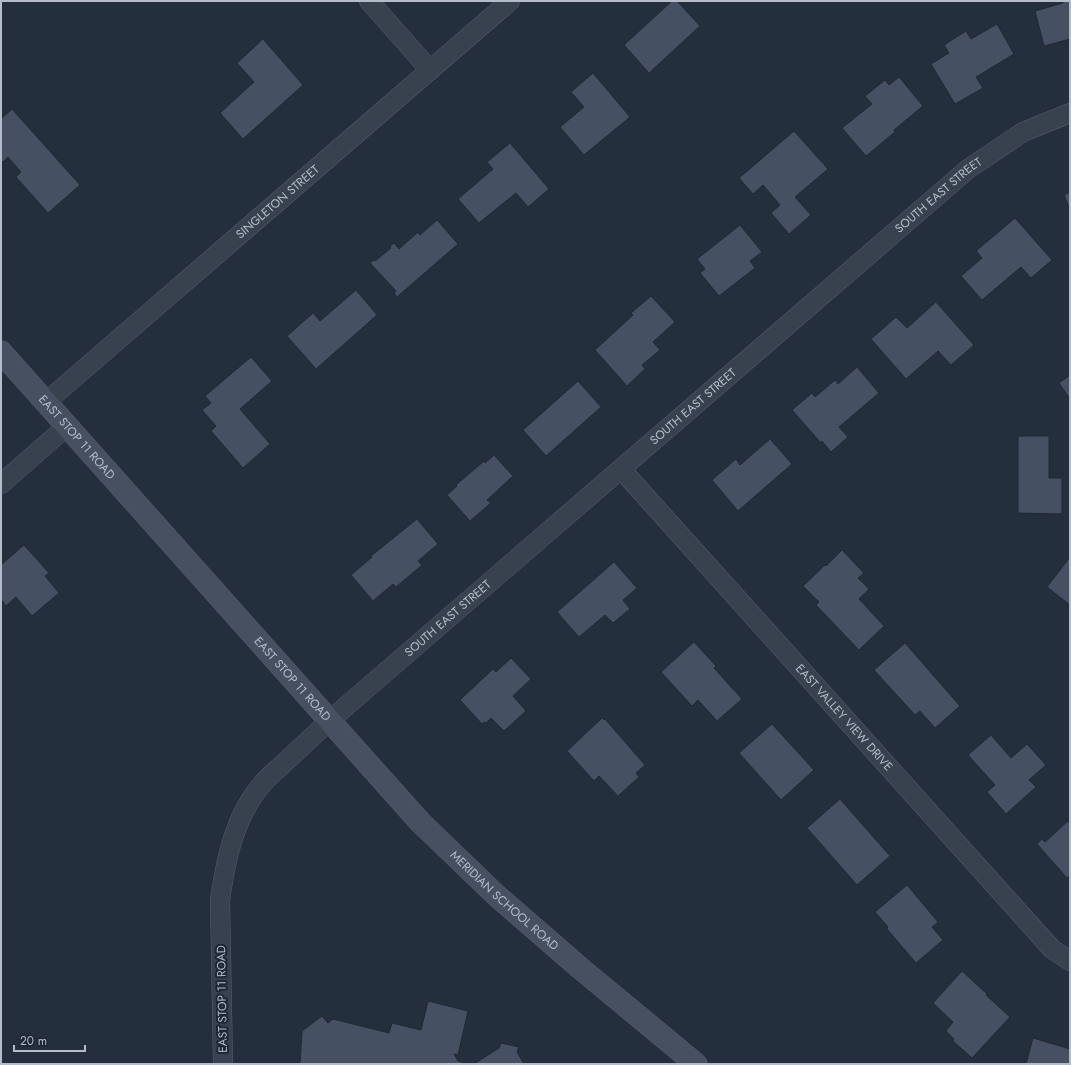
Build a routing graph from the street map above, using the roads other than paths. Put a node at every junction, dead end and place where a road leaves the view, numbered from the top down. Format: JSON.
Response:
{"nodes":[{"id":1,"x":369,"y":1,"type":"edge"},
{"id":2,"x":510,"y":1,"type":"edge"},
{"id":3,"x":430,"y":70,"type":"junction"},
{"id":4,"x":1070,"y":113,"type":"edge"},
{"id":5,"x":1,"y":352,"type":"edge"},
{"id":6,"x":46,"y":402,"type":"junction"},
{"id":7,"x":66,"y":427,"type":"junction"},
{"id":8,"x":621,"y":469,"type":"junction"},
{"id":9,"x":1,"y":484,"type":"edge"},
{"id":10,"x":329,"y":721,"type":"junction"},
{"id":11,"x":1070,"y":961,"type":"edge"},
{"id":12,"x":223,"y":1064,"type":"edge"},
{"id":13,"x":696,"y":1064,"type":"edge"}],
"edges":[{"from":1,"to":3,"type":"street"},
{"from":2,"to":3,"type":"street","name":"SINGLETON STREET"},
{"from":3,"to":6,"type":"street","name":"SINGLETON STREET"},
{"from":4,"to":8,"type":"street","name":"SOUTH EAST STREET"},
{"from":5,"to":6,"type":"main road","name":"EAST STOP 11 ROAD"},
{"from":6,"to":7,"type":"main road","name":"EAST STOP 11 ROAD"},
{"from":7,"to":9,"type":"street"},
{"from":7,"to":10,"type":"main road","name":"EAST STOP 11 ROAD"},
{"from":8,"to":10,"type":"street","name":"SOUTH EAST STREET"},
{"from":8,"to":11,"type":"street","name":"EAST VALLEY VIEW DRIVE"},
{"from":10,"to":12,"type":"street","name":"EAST STOP 11 ROAD"},
{"from":10,"to":13,"type":"main road","name":"MERIDIAN SCHOOL ROAD"}]}
